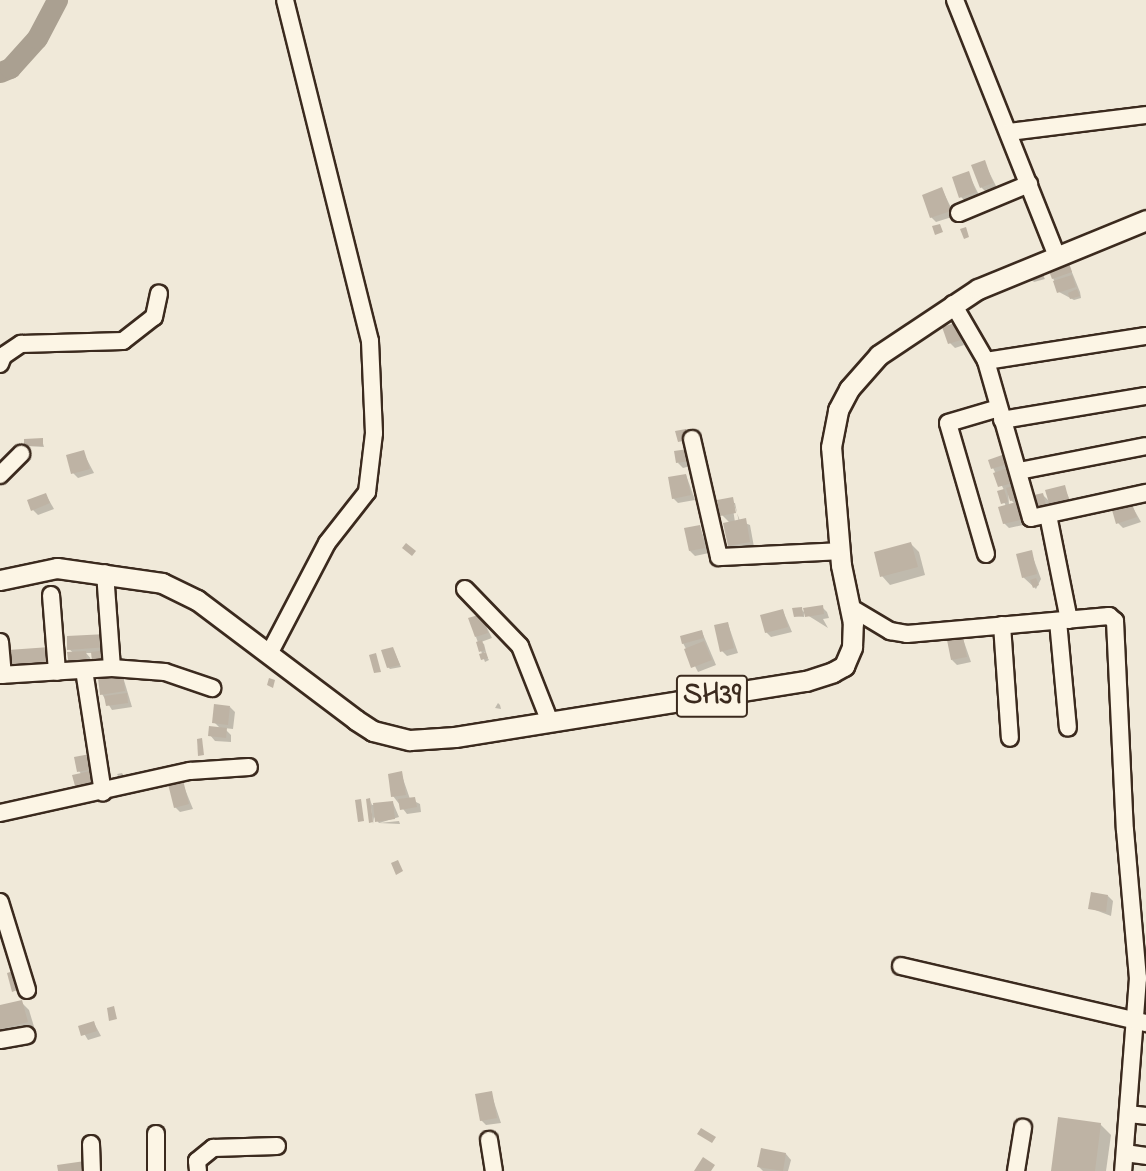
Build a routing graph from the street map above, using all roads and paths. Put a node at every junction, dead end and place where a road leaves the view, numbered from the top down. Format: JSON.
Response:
{"nodes":[{"id":1,"x":285,"y":0,"type":"edge"},
{"id":2,"x":955,"y":0,"type":"edge"},
{"id":3,"x":1146,"y":115,"type":"edge"},
{"id":4,"x":1009,"y":132,"type":"junction"},
{"id":5,"x":1029,"y":184,"type":"junction"},
{"id":6,"x":959,"y":213,"type":"dead end"},
{"id":7,"x":1146,"y":220,"type":"edge"},
{"id":8,"x":1057,"y":256,"type":"junction"},
{"id":9,"x":159,"y":294,"type":"dead end"},
{"id":10,"x":953,"y":304,"type":"junction"},
{"id":11,"x":1146,"y":335,"type":"edge"},
{"id":12,"x":986,"y":361,"type":"junction"},
{"id":13,"x":0,"y":364,"type":"edge"},
{"id":14,"x":1146,"y":396,"type":"edge"},
{"id":15,"x":1001,"y":414,"type":"junction"},
{"id":16,"x":692,"y":439,"type":"dead end"},
{"id":17,"x":1146,"y":446,"type":"edge"},
{"id":18,"x":21,"y":454,"type":"dead end"},
{"id":19,"x":1019,"y":471,"type":"junction"},
{"id":20,"x":0,"y":475,"type":"edge"},
{"id":21,"x":1146,"y":493,"type":"edge"},
{"id":22,"x":1048,"y":514,"type":"junction"},
{"id":23,"x":840,"y":551,"type":"junction"},
{"id":24,"x":986,"y":554,"type":"dead end"},
{"id":25,"x":105,"y":573,"type":"junction"},
{"id":26,"x":0,"y":580,"type":"edge"},
{"id":27,"x":465,"y":589,"type":"dead end"},
{"id":28,"x":51,"y":595,"type":"dead end"},
{"id":29,"x":850,"y":607,"type":"junction"},
{"id":30,"x":1064,"y":620,"type":"junction"},
{"id":31,"x":1002,"y":625,"type":"junction"},
{"id":32,"x":0,"y":642,"type":"edge"},
{"id":33,"x":269,"y":654,"type":"junction"},
{"id":34,"x":112,"y":668,"type":"junction"},
{"id":35,"x":85,"y":670,"type":"junction"},
{"id":36,"x":57,"y":672,"type":"junction"},
{"id":37,"x":2,"y":675,"type":"edge"},
{"id":38,"x":212,"y":688,"type":"dead end"},
{"id":39,"x":550,"y":722,"type":"junction"},
{"id":40,"x":1068,"y":729,"type":"dead end"},
{"id":41,"x":1010,"y":738,"type":"dead end"},
{"id":42,"x":249,"y":766,"type":"dead end"},
{"id":43,"x":103,"y":793,"type":"junction"},
{"id":44,"x":0,"y":813,"type":"edge"},
{"id":45,"x":0,"y":902,"type":"edge"},
{"id":46,"x":1140,"y":939,"type":"edge"},
{"id":47,"x":901,"y":966,"type":"dead end"},
{"id":48,"x":1142,"y":978,"type":"edge"},
{"id":49,"x":27,"y":990,"type":"dead end"},
{"id":50,"x":1141,"y":1023,"type":"edge"},
{"id":51,"x":27,"y":1035,"type":"dead end"},
{"id":52,"x":0,"y":1040,"type":"edge"},
{"id":53,"x":1140,"y":1066,"type":"edge"},
{"id":54,"x":1128,"y":1114,"type":"junction"},
{"id":55,"x":1146,"y":1116,"type":"edge"},
{"id":56,"x":1023,"y":1128,"type":"dead end"},
{"id":57,"x":156,"y":1134,"type":"dead end"},
{"id":58,"x":489,"y":1140,"type":"dead end"},
{"id":59,"x":91,"y":1144,"type":"dead end"},
{"id":60,"x":278,"y":1146,"type":"dead end"},
{"id":61,"x":1125,"y":1153,"type":"junction"},
{"id":62,"x":1146,"y":1156,"type":"edge"},
{"id":63,"x":92,"y":1171,"type":"edge"},
{"id":64,"x":156,"y":1171,"type":"edge"},
{"id":65,"x":198,"y":1171,"type":"edge"},
{"id":66,"x":494,"y":1171,"type":"edge"},
{"id":67,"x":1016,"y":1171,"type":"edge"},
{"id":68,"x":1123,"y":1171,"type":"edge"}],
"edges":[{"from":1,"to":33,"type":"street"},
{"from":2,"to":4,"type":"street"},
{"from":3,"to":4,"type":"street"},
{"from":4,"to":5,"type":"street"},
{"from":5,"to":6,"type":"street"},
{"from":5,"to":8,"type":"street"},
{"from":7,"to":8,"type":"main road","number":"SH39"},
{"from":8,"to":10,"type":"main road","number":"SH39"},
{"from":9,"to":13,"type":"street"},
{"from":10,"to":12,"type":"street"},
{"from":10,"to":23,"type":"main road","number":"SH39"},
{"from":11,"to":12,"type":"street"},
{"from":12,"to":15,"type":"street"},
{"from":14,"to":15,"type":"street"},
{"from":15,"to":19,"type":"street"},
{"from":15,"to":24,"type":"street"},
{"from":16,"to":23,"type":"street"},
{"from":17,"to":19,"type":"street"},
{"from":18,"to":20,"type":"street"},
{"from":19,"to":22,"type":"street"},
{"from":21,"to":22,"type":"street"},
{"from":22,"to":30,"type":"street"},
{"from":23,"to":29,"type":"main road","number":"SH39"},
{"from":25,"to":26,"type":"main road","number":"SH39"},
{"from":25,"to":33,"type":"main road","number":"SH39"},
{"from":25,"to":34,"type":"street"},
{"from":27,"to":39,"type":"street"},
{"from":28,"to":36,"type":"street"},
{"from":29,"to":31,"type":"street"},
{"from":29,"to":39,"type":"main road","number":"SH39"},
{"from":30,"to":31,"type":"street"},
{"from":30,"to":40,"type":"street"},
{"from":30,"to":46,"type":"street"},
{"from":31,"to":41,"type":"street"},
{"from":32,"to":37,"type":"street"},
{"from":33,"to":39,"type":"main road","number":"SH39"},
{"from":34,"to":35,"type":"street"},
{"from":34,"to":38,"type":"street"},
{"from":35,"to":36,"type":"street"},
{"from":35,"to":43,"type":"street"},
{"from":36,"to":37,"type":"street"},
{"from":42,"to":43,"type":"street"},
{"from":43,"to":44,"type":"street"},
{"from":45,"to":49,"type":"street"},
{"from":46,"to":48,"type":"street"},
{"from":47,"to":50,"type":"street"},
{"from":48,"to":50,"type":"street"},
{"from":50,"to":53,"type":"street"},
{"from":51,"to":52,"type":"street"},
{"from":53,"to":54,"type":"street"},
{"from":54,"to":55,"type":"street"},
{"from":54,"to":61,"type":"street"},
{"from":56,"to":67,"type":"street"},
{"from":57,"to":64,"type":"street"},
{"from":58,"to":66,"type":"street"},
{"from":59,"to":63,"type":"street"},
{"from":60,"to":65,"type":"street"},
{"from":61,"to":62,"type":"street"},
{"from":61,"to":68,"type":"street"}]}
